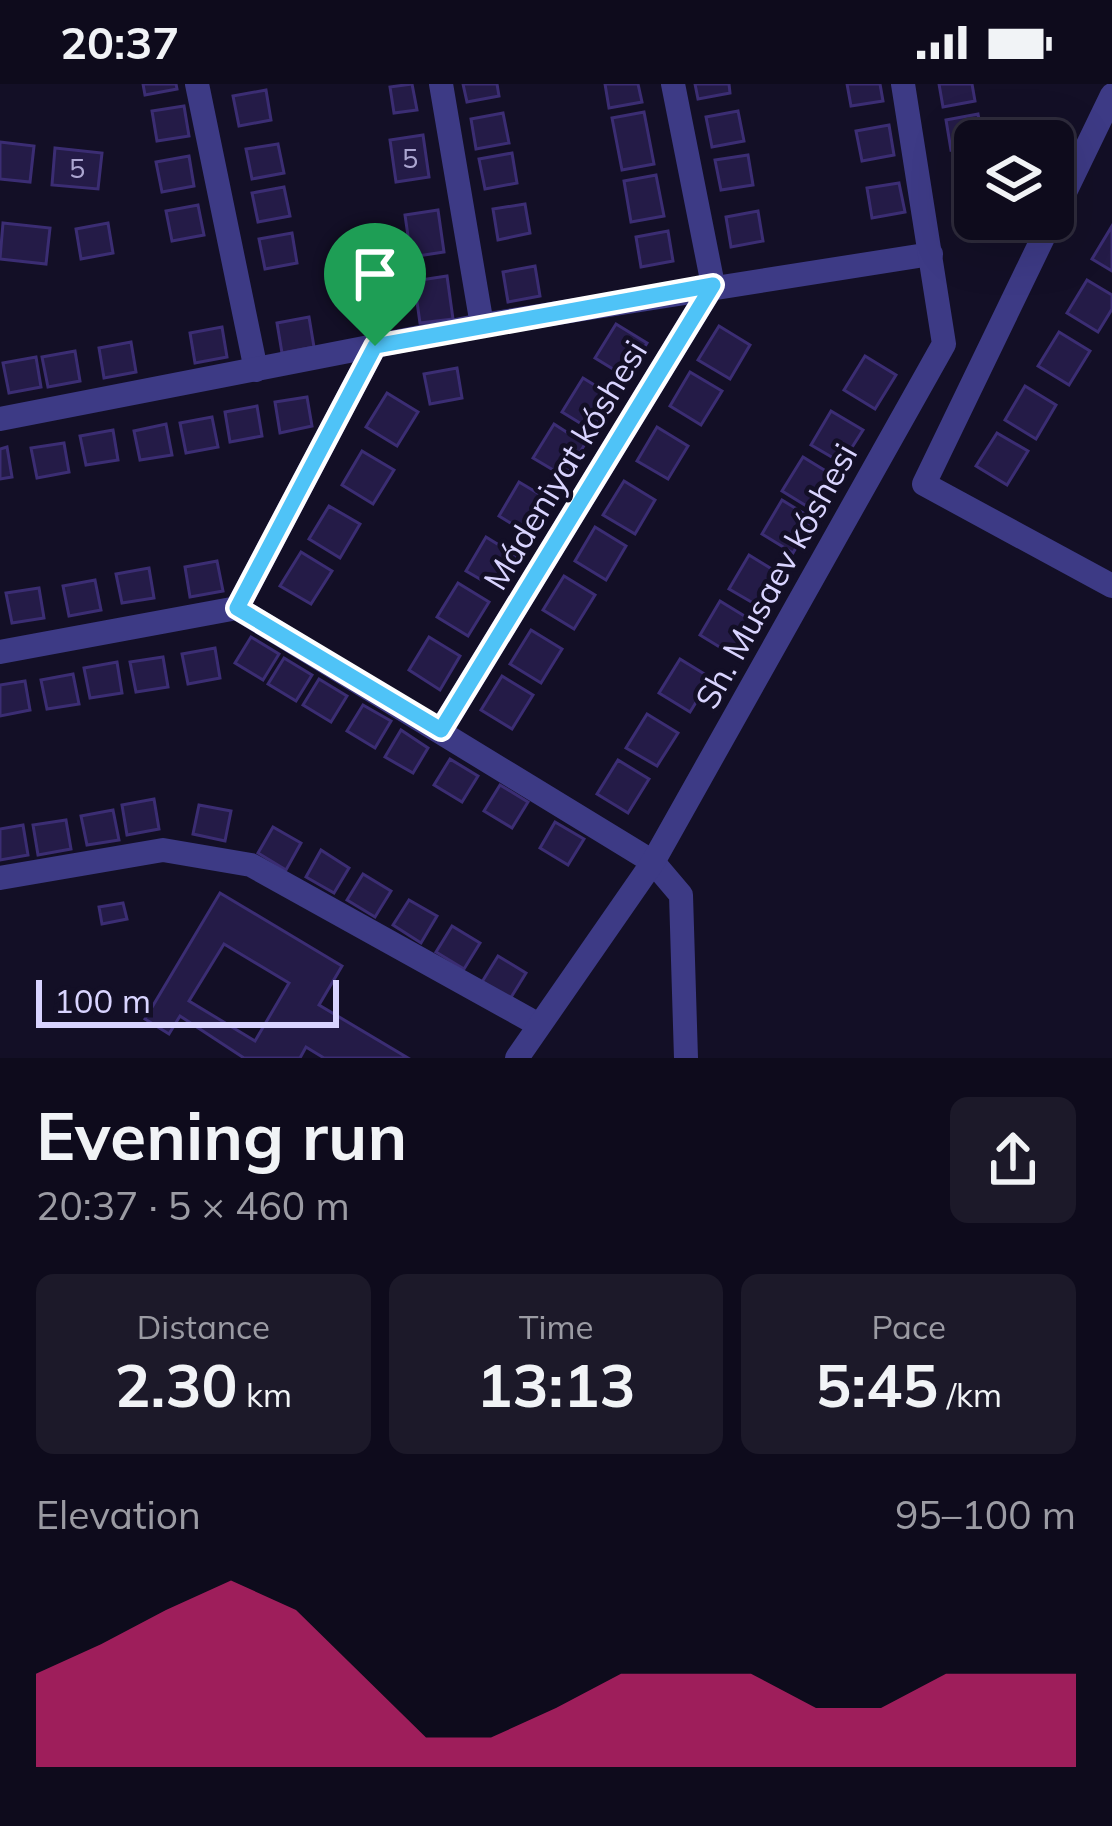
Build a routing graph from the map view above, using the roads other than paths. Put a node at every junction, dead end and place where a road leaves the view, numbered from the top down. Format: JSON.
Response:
{"nodes":[{"id":1,"x":197,"y":84,"type":"edge"},
{"id":2,"x":441,"y":84,"type":"edge"},
{"id":3,"x":673,"y":84,"type":"edge"},
{"id":4,"x":903,"y":84,"type":"edge"},
{"id":5,"x":1112,"y":95,"type":"edge"},
{"id":6,"x":1074,"y":174,"type":"edge"},
{"id":7,"x":1042,"y":240,"type":"edge"},
{"id":8,"x":932,"y":254,"type":"junction"},
{"id":9,"x":713,"y":285,"type":"junction"},
{"id":10,"x":482,"y":325,"type":"junction"},
{"id":11,"x":375,"y":346,"type":"junction"},
{"id":12,"x":256,"y":370,"type":"junction"},
{"id":13,"x":0,"y":419,"type":"edge"},
{"id":14,"x":1112,"y":586,"type":"edge"},
{"id":15,"x":237,"y":608,"type":"junction"},
{"id":16,"x":0,"y":652,"type":"edge"},
{"id":17,"x":441,"y":730,"type":"junction"},
{"id":18,"x":653,"y":862,"type":"junction"},
{"id":19,"x":0,"y":878,"type":"edge"},
{"id":20,"x":539,"y":1025,"type":"junction"},
{"id":21,"x":517,"y":1058,"type":"edge"},
{"id":22,"x":686,"y":1058,"type":"edge"}],
"edges":[{"from":1,"to":12,"type":"street"},
{"from":2,"to":10,"type":"street"},
{"from":3,"to":9,"type":"street"},
{"from":4,"to":8,"type":"street","name":"Sh. Musaev kóshesi"},
{"from":5,"to":6,"type":"street"},
{"from":7,"to":14,"type":"street"},
{"from":8,"to":9,"type":"street"},
{"from":8,"to":18,"type":"street","name":"Sh. Musaev kóshesi"},
{"from":9,"to":10,"type":"street"},
{"from":9,"to":17,"type":"street","name":"Mádeniyat kóshesi"},
{"from":10,"to":11,"type":"street"},
{"from":11,"to":12,"type":"street"},
{"from":11,"to":15,"type":"street"},
{"from":12,"to":13,"type":"street"},
{"from":15,"to":16,"type":"street"},
{"from":15,"to":17,"type":"street"},
{"from":17,"to":18,"type":"street"},
{"from":18,"to":20,"type":"street","name":"Sh. Musaev kóshesi"},
{"from":18,"to":22,"type":"street"},
{"from":19,"to":20,"type":"street"},
{"from":20,"to":21,"type":"street","name":"Sh. Musaev kóshesi"}]}
